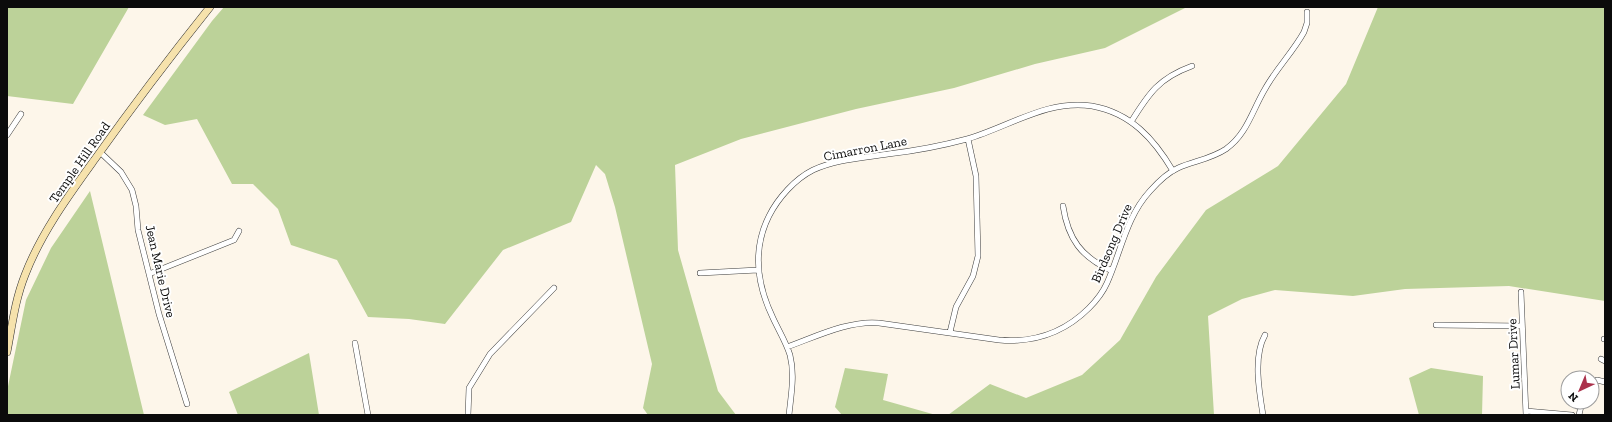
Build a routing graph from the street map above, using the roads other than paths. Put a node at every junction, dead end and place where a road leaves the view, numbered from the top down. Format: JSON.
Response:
{"nodes":[{"id":1,"x":210,"y":7,"type":"edge"},
{"id":2,"x":1307,"y":12,"type":"dead end"},
{"id":3,"x":1192,"y":66,"type":"dead end"},
{"id":4,"x":21,"y":114,"type":"dead end"},
{"id":5,"x":1132,"y":122,"type":"junction"},
{"id":6,"x":7,"y":134,"type":"edge"},
{"id":7,"x":968,"y":139,"type":"junction"},
{"id":8,"x":100,"y":152,"type":"junction"},
{"id":9,"x":1173,"y":171,"type":"junction"},
{"id":10,"x":1063,"y":206,"type":"dead end"},
{"id":11,"x":239,"y":231,"type":"dead end"},
{"id":12,"x":758,"y":270,"type":"junction"},
{"id":13,"x":1112,"y":271,"type":"junction"},
{"id":14,"x":700,"y":273,"type":"dead end"},
{"id":15,"x":149,"y":274,"type":"junction"},
{"id":16,"x":554,"y":288,"type":"dead end"},
{"id":17,"x":1521,"y":292,"type":"dead end"},
{"id":18,"x":1436,"y":325,"type":"dead end"},
{"id":19,"x":1522,"y":326,"type":"junction"},
{"id":20,"x":950,"y":332,"type":"junction"},
{"id":21,"x":1265,"y":334,"type":"dead end"},
{"id":22,"x":355,"y":343,"type":"dead end"},
{"id":23,"x":787,"y":347,"type":"junction"},
{"id":24,"x":7,"y":352,"type":"edge"},
{"id":25,"x":187,"y":404,"type":"dead end"},
{"id":26,"x":1526,"y":413,"type":"edge"},
{"id":27,"x":368,"y":415,"type":"edge"},
{"id":28,"x":468,"y":415,"type":"edge"},
{"id":29,"x":789,"y":415,"type":"edge"},
{"id":30,"x":1263,"y":415,"type":"edge"},
{"id":31,"x":1572,"y":415,"type":"edge"}],
"edges":[{"from":1,"to":8,"type":"main road","name":"Temple Hill Road"},
{"from":2,"to":9,"type":"street","name":"Birdsong Drive"},
{"from":3,"to":5,"type":"street"},
{"from":4,"to":6,"type":"street"},
{"from":5,"to":7,"type":"street","name":"Cimarron Lane"},
{"from":5,"to":9,"type":"street","name":"Cimarron Lane"},
{"from":7,"to":12,"type":"street","name":"Cimarron Lane"},
{"from":7,"to":20,"type":"street"},
{"from":8,"to":15,"type":"street","name":"Jean Marie Drive"},
{"from":8,"to":24,"type":"main road","name":"Temple Hill Road"},
{"from":9,"to":13,"type":"street","name":"Birdsong Drive"},
{"from":10,"to":13,"type":"street"},
{"from":11,"to":15,"type":"street"},
{"from":12,"to":14,"type":"street"},
{"from":12,"to":23,"type":"street","name":"Cimarron Lane"},
{"from":13,"to":20,"type":"street","name":"Birdsong Drive"},
{"from":15,"to":25,"type":"street","name":"Jean Marie Drive"},
{"from":16,"to":28,"type":"street"},
{"from":17,"to":19,"type":"street","name":"Lumar Drive"},
{"from":18,"to":19,"type":"street"},
{"from":19,"to":26,"type":"street","name":"Lumar Drive"},
{"from":20,"to":23,"type":"street","name":"Birdsong Drive"},
{"from":21,"to":30,"type":"street"},
{"from":22,"to":27,"type":"street"},
{"from":23,"to":29,"type":"street","name":"Cimarron Lane"},
{"from":26,"to":31,"type":"street"}]}
